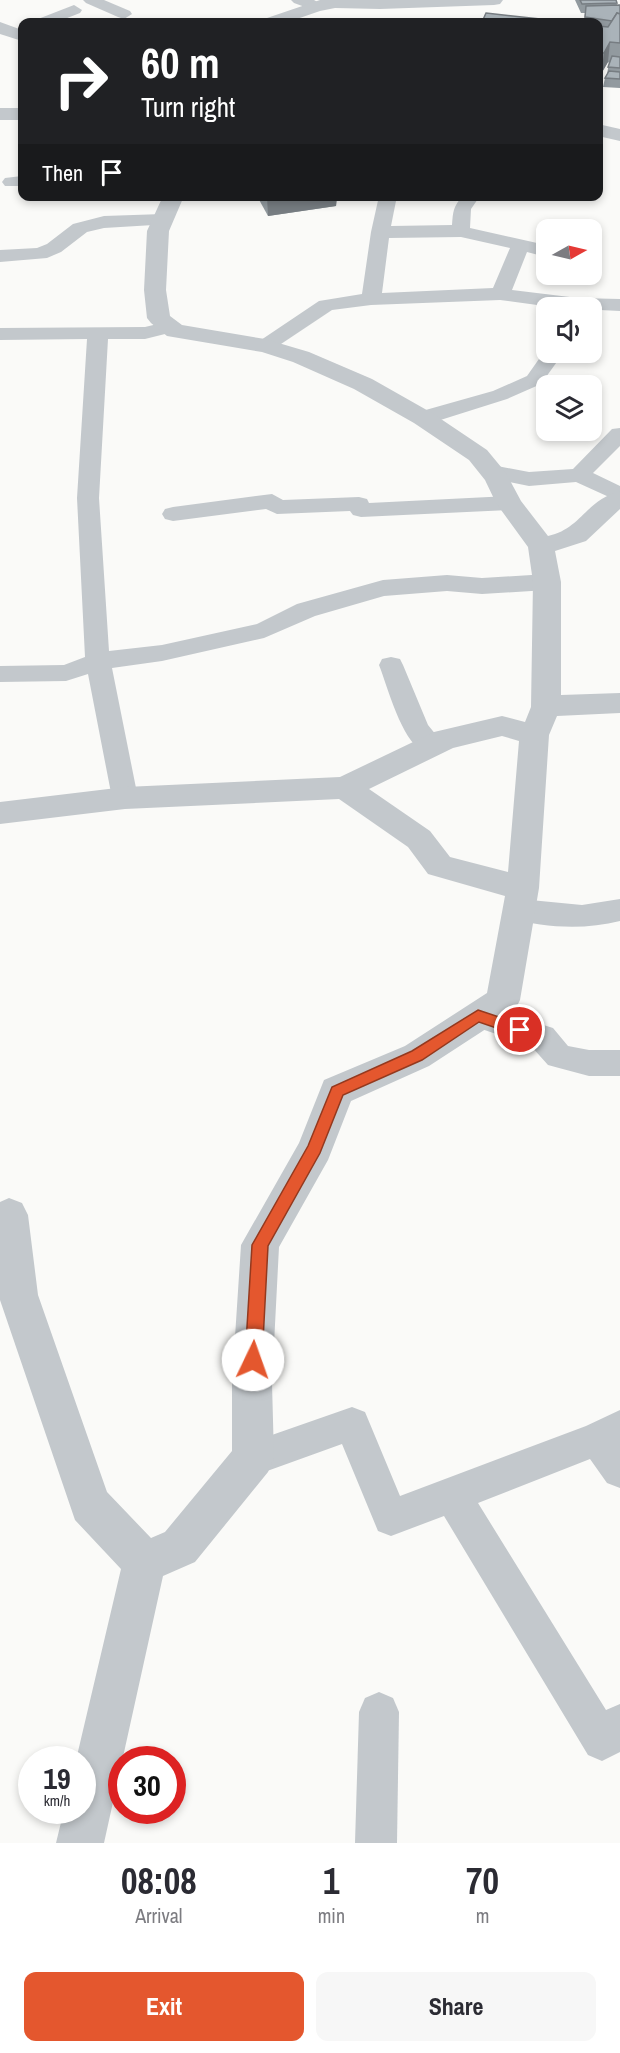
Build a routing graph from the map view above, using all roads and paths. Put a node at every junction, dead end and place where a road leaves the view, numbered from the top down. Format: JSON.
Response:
{"nodes":[{"id":1,"x":91,"y":0,"type":"edge"},
{"id":2,"x":494,"y":0,"type":"edge"},
{"id":3,"x":307,"y":3,"type":"edge"},
{"id":4,"x":74,"y":10,"type":"dead end"},
{"id":5,"x":124,"y":14,"type":"dead end"},
{"id":6,"x":54,"y":18,"type":"edge"},
{"id":7,"x":280,"y":18,"type":"edge"},
{"id":8,"x":329,"y":18,"type":"edge"},
{"id":9,"x":0,"y":114,"type":"edge"},
{"id":10,"x":18,"y":114,"type":"edge"},
{"id":11,"x":603,"y":131,"type":"edge"},
{"id":12,"x":620,"y":135,"type":"edge"},
{"id":13,"x":172,"y":201,"type":"edge"},
{"id":14,"x":387,"y":201,"type":"edge"},
{"id":15,"x":469,"y":201,"type":"edge"},
{"id":16,"x":164,"y":220,"type":"junction"},
{"id":17,"x":461,"y":231,"type":"junction"},
{"id":18,"x":380,"y":232,"type":"junction"},
{"id":19,"x":521,"y":245,"type":"junction"},
{"id":20,"x":536,"y":249,"type":"edge"},
{"id":21,"x":0,"y":256,"type":"edge"},
{"id":22,"x":500,"y":294,"type":"junction"},
{"id":23,"x":371,"y":299,"type":"junction"},
{"id":24,"x":536,"y":300,"type":"edge"},
{"id":25,"x":602,"y":305,"type":"edge"},
{"id":26,"x":620,"y":305,"type":"edge"},
{"id":27,"x":170,"y":327,"type":"junction"},
{"id":28,"x":98,"y":333,"type":"junction"},
{"id":29,"x":0,"y":334,"type":"edge"},
{"id":30,"x":266,"y":346,"type":"junction"},
{"id":31,"x":546,"y":363,"type":"edge"},
{"id":32,"x":423,"y":418,"type":"junction"},
{"id":33,"x":620,"y":434,"type":"edge"},
{"id":34,"x":492,"y":472,"type":"junction"},
{"id":35,"x":579,"y":475,"type":"junction"},
{"id":36,"x":620,"y":497,"type":"edge"},
{"id":37,"x":509,"y":504,"type":"junction"},
{"id":38,"x":173,"y":514,"type":"dead end"},
{"id":39,"x":541,"y":546,"type":"junction"},
{"id":40,"x":547,"y":582,"type":"junction"},
{"id":41,"x":98,"y":661,"type":"junction"},
{"id":42,"x":391,"y":665,"type":"dead end"},
{"id":43,"x":0,"y":674,"type":"edge"},
{"id":44,"x":620,"y":703,"type":"edge"},
{"id":45,"x":540,"y":721,"type":"junction"},
{"id":46,"x":432,"y":746,"type":"junction"},
{"id":47,"x":345,"y":788,"type":"junction"},
{"id":48,"x":125,"y":798,"type":"junction"},
{"id":49,"x":0,"y":813,"type":"edge"},
{"id":50,"x":522,"y":899,"type":"junction"},
{"id":51,"x":620,"y":910,"type":"edge"},
{"id":52,"x":478,"y":1016,"type":"junction"},
{"id":53,"x":620,"y":1063,"type":"edge"},
{"id":54,"x":9,"y":1215,"type":"dead end"},
{"id":55,"x":9,"y":1294,"type":"edge"},
{"id":56,"x":608,"y":1433,"type":"edge"},
{"id":57,"x":253,"y":1458,"type":"junction"},
{"id":58,"x":620,"y":1470,"type":"edge"},
{"id":59,"x":452,"y":1495,"type":"junction"},
{"id":60,"x":144,"y":1562,"type":"junction"},
{"id":61,"x":379,"y":1713,"type":"dead end"},
{"id":62,"x":620,"y":1724,"type":"edge"},
{"id":63,"x":80,"y":1843,"type":"edge"},
{"id":64,"x":376,"y":1843,"type":"edge"}],
"edges":[{"from":1,"to":5,"type":"lane"},
{"from":2,"to":3,"type":"street"},
{"from":3,"to":7,"type":"street"},
{"from":3,"to":8,"type":"street"},
{"from":4,"to":6,"type":"lane"},
{"from":9,"to":10,"type":"street"},
{"from":11,"to":12,"type":"street"},
{"from":13,"to":16,"type":"street"},
{"from":14,"to":18,"type":"lane"},
{"from":15,"to":17,"type":"lane"},
{"from":16,"to":21,"type":"lane"},
{"from":16,"to":27,"type":"street"},
{"from":17,"to":18,"type":"lane"},
{"from":17,"to":19,"type":"lane"},
{"from":18,"to":23,"type":"lane"},
{"from":19,"to":20,"type":"lane"},
{"from":19,"to":22,"type":"lane"},
{"from":22,"to":23,"type":"lane"},
{"from":22,"to":24,"type":"lane"},
{"from":23,"to":30,"type":"lane"},
{"from":25,"to":26,"type":"lane"},
{"from":27,"to":28,"type":"lane"},
{"from":27,"to":30,"type":"street"},
{"from":28,"to":29,"type":"lane"},
{"from":28,"to":41,"type":"lane"},
{"from":30,"to":32,"type":"street"},
{"from":31,"to":32,"type":"lane"},
{"from":32,"to":34,"type":"street"},
{"from":33,"to":35,"type":"lane"},
{"from":34,"to":35,"type":"lane"},
{"from":34,"to":37,"type":"street"},
{"from":35,"to":36,"type":"lane"},
{"from":36,"to":39,"type":"street"},
{"from":37,"to":38,"type":"lane"},
{"from":37,"to":39,"type":"street"},
{"from":39,"to":40,"type":"street"},
{"from":40,"to":41,"type":"lane"},
{"from":40,"to":45,"type":"street"},
{"from":41,"to":43,"type":"lane"},
{"from":41,"to":48,"type":"lane"},
{"from":42,"to":46,"type":"lane"},
{"from":44,"to":45,"type":"street"},
{"from":45,"to":46,"type":"street"},
{"from":45,"to":50,"type":"street"},
{"from":46,"to":47,"type":"street"},
{"from":47,"to":48,"type":"street"},
{"from":47,"to":50,"type":"street"},
{"from":48,"to":49,"type":"street"},
{"from":50,"to":51,"type":"lane"},
{"from":50,"to":52,"type":"street"},
{"from":52,"to":53,"type":"lane"},
{"from":52,"to":57,"type":"street"},
{"from":54,"to":55,"type":"street"},
{"from":55,"to":60,"type":"street"},
{"from":56,"to":58,"type":"lane"},
{"from":56,"to":59,"type":"lane"},
{"from":57,"to":59,"type":"lane"},
{"from":57,"to":60,"type":"street"},
{"from":59,"to":62,"type":"lane"},
{"from":60,"to":63,"type":"street"},
{"from":61,"to":64,"type":"lane"}]}
